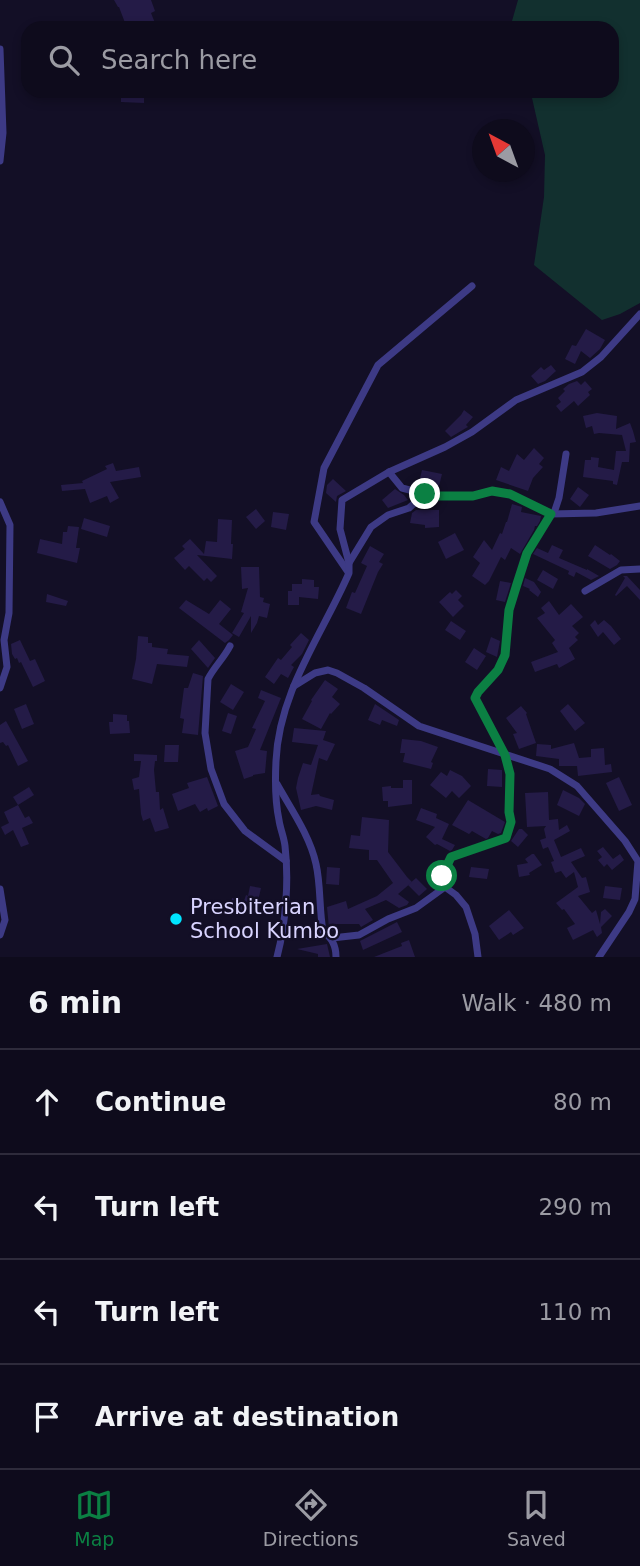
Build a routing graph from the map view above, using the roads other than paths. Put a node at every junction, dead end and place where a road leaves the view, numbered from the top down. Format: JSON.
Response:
{"nodes":[{"id":1,"x":0,"y":49,"type":"edge"},
{"id":2,"x":0,"y":161,"type":"edge"},
{"id":3,"x":472,"y":286,"type":"dead end"},
{"id":4,"x":638,"y":319,"type":"edge"},
{"id":5,"x":566,"y":454,"type":"dead end"},
{"id":6,"x":389,"y":472,"type":"junction"},
{"id":7,"x":425,"y":494,"type":"junction"},
{"id":8,"x":0,"y":502,"type":"edge"},
{"id":9,"x":640,"y":506,"type":"edge"},
{"id":10,"x":551,"y":514,"type":"junction"},
{"id":11,"x":349,"y":564,"type":"junction"},
{"id":12,"x":640,"y":569,"type":"edge"},
{"id":13,"x":349,"y":573,"type":"junction"},
{"id":14,"x":585,"y":590,"type":"dead end"},
{"id":15,"x":229,"y":646,"type":"dead end"},
{"id":16,"x":293,"y":686,"type":"junction"},
{"id":17,"x":0,"y":688,"type":"edge"},
{"id":18,"x":505,"y":755,"type":"junction"},
{"id":19,"x":276,"y":782,"type":"junction"},
{"id":20,"x":639,"y":860,"type":"edge"},
{"id":21,"x":286,"y":861,"type":"junction"},
{"id":22,"x":445,"y":887,"type":"junction"},
{"id":23,"x":0,"y":889,"type":"edge"},
{"id":24,"x":0,"y":935,"type":"edge"},
{"id":25,"x":332,"y":938,"type":"junction"},
{"id":26,"x":277,"y":957,"type":"edge"},
{"id":27,"x":336,"y":957,"type":"edge"},
{"id":28,"x":478,"y":957,"type":"edge"},
{"id":29,"x":598,"y":957,"type":"edge"}],
"edges":[{"from":1,"to":2,"type":"street"},
{"from":3,"to":13,"type":"street"},
{"from":4,"to":6,"type":"street"},
{"from":5,"to":10,"type":"street"},
{"from":6,"to":7,"type":"street"},
{"from":6,"to":11,"type":"street"},
{"from":7,"to":10,"type":"street"},
{"from":7,"to":11,"type":"street"},
{"from":8,"to":17,"type":"street"},
{"from":9,"to":10,"type":"street"},
{"from":10,"to":18,"type":"street"},
{"from":11,"to":13,"type":"street"},
{"from":12,"to":14,"type":"street"},
{"from":13,"to":16,"type":"street"},
{"from":15,"to":21,"type":"street"},
{"from":16,"to":18,"type":"street"},
{"from":16,"to":19,"type":"street"},
{"from":18,"to":20,"type":"street"},
{"from":18,"to":22,"type":"street"},
{"from":19,"to":21,"type":"street"},
{"from":19,"to":25,"type":"street"},
{"from":20,"to":29,"type":"street"},
{"from":21,"to":26,"type":"street"},
{"from":22,"to":25,"type":"street"},
{"from":22,"to":28,"type":"street"},
{"from":23,"to":24,"type":"street"},
{"from":25,"to":27,"type":"street"}]}
